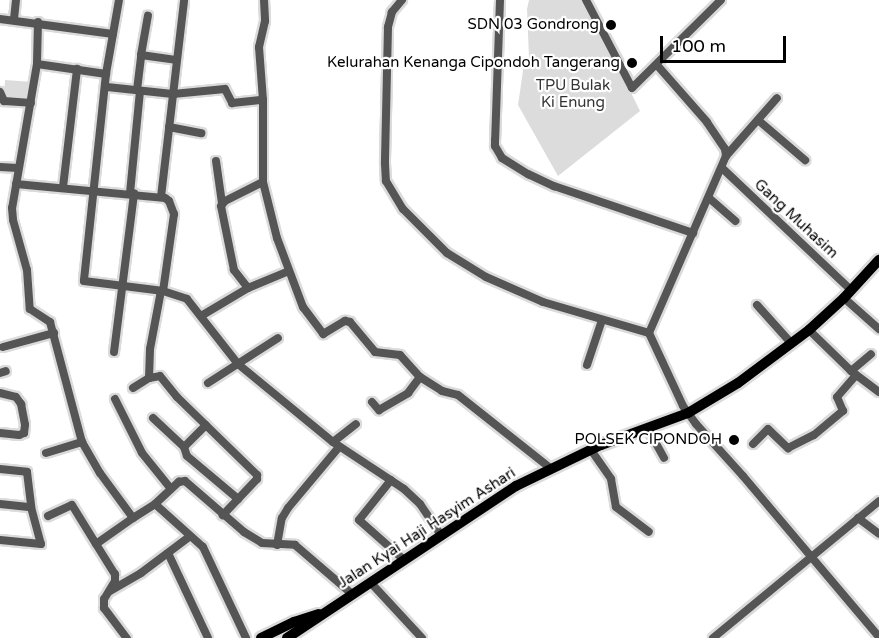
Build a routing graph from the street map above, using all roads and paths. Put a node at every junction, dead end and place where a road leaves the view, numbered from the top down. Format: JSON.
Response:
{"nodes":[{"id":1,"x":16,"y":0,"type":"edge"},
{"id":2,"x":119,"y":0,"type":"edge"},
{"id":3,"x":184,"y":0,"type":"edge"},
{"id":4,"x":264,"y":0,"type":"edge"},
{"id":5,"x":500,"y":0,"type":"edge"},
{"id":6,"x":586,"y":0,"type":"edge"},
{"id":7,"x":721,"y":0,"type":"edge"},
{"id":8,"x":400,"y":2,"type":"edge"},
{"id":9,"x":148,"y":16,"type":"dead end"},
{"id":10,"x":0,"y":19,"type":"edge"},
{"id":11,"x":14,"y":19,"type":"junction"},
{"id":12,"x":38,"y":22,"type":"junction"},
{"id":13,"x":113,"y":34,"type":"junction"},
{"id":14,"x":141,"y":55,"type":"junction"},
{"id":15,"x":176,"y":60,"type":"junction"},
{"id":16,"x":36,"y":64,"type":"junction"},
{"id":17,"x":657,"y":65,"type":"junction"},
{"id":18,"x":77,"y":69,"type":"junction"},
{"id":19,"x":106,"y":74,"type":"junction"},
{"id":20,"x":106,"y":87,"type":"junction"},
{"id":21,"x":138,"y":91,"type":"junction"},
{"id":22,"x":0,"y":92,"type":"edge"},
{"id":23,"x":173,"y":94,"type":"junction"},
{"id":24,"x":777,"y":98,"type":"dead end"},
{"id":25,"x":263,"y":100,"type":"junction"},
{"id":26,"x":31,"y":103,"type":"junction"},
{"id":27,"x":758,"y":120,"type":"junction"},
{"id":28,"x":169,"y":128,"type":"junction"},
{"id":29,"x":201,"y":133,"type":"dead end"},
{"id":30,"x":726,"y":156,"type":"junction"},
{"id":31,"x":805,"y":160,"type":"dead end"},
{"id":32,"x":216,"y":161,"type":"dead end"},
{"id":33,"x":0,"y":167,"type":"edge"},
{"id":34,"x":18,"y":168,"type":"junction"},
{"id":35,"x":722,"y":168,"type":"junction"},
{"id":36,"x":263,"y":182,"type":"junction"},
{"id":37,"x":16,"y":184,"type":"junction"},
{"id":38,"x":63,"y":187,"type":"junction"},
{"id":39,"x":95,"y":191,"type":"junction"},
{"id":40,"x":132,"y":193,"type":"junction"},
{"id":41,"x":161,"y":197,"type":"junction"},
{"id":42,"x":710,"y":198,"type":"junction"},
{"id":43,"x":222,"y":203,"type":"junction"},
{"id":44,"x":735,"y":221,"type":"dead end"},
{"id":45,"x":693,"y":233,"type":"junction"},
{"id":46,"x":879,"y":260,"type":"edge"},
{"id":47,"x":289,"y":271,"type":"junction"},
{"id":48,"x":124,"y":285,"type":"junction"},
{"id":49,"x":248,"y":288,"type":"junction"},
{"id":50,"x":162,"y":291,"type":"junction"},
{"id":51,"x":848,"y":294,"type":"junction"},
{"id":52,"x":757,"y":305,"type":"dead end"},
{"id":53,"x":201,"y":316,"type":"junction"},
{"id":54,"x":602,"y":320,"type":"junction"},
{"id":55,"x":879,"y":329,"type":"edge"},
{"id":56,"x":809,"y":330,"type":"junction"},
{"id":57,"x":54,"y":333,"type":"junction"},
{"id":58,"x":649,"y":333,"type":"junction"},
{"id":59,"x":278,"y":338,"type":"dead end"},
{"id":60,"x":792,"y":344,"type":"junction"},
{"id":61,"x":3,"y":347,"type":"dead end"},
{"id":62,"x":114,"y":352,"type":"dead end"},
{"id":63,"x":871,"y":354,"type":"dead end"},
{"id":64,"x":238,"y":364,"type":"junction"},
{"id":65,"x":587,"y":365,"type":"dead end"},
{"id":66,"x":853,"y":373,"type":"junction"},
{"id":67,"x":420,"y":377,"type":"junction"},
{"id":68,"x":149,"y":378,"type":"junction"},
{"id":69,"x":208,"y":383,"type":"dead end"},
{"id":70,"x":133,"y":388,"type":"dead end"},
{"id":71,"x":0,"y":393,"type":"edge"},
{"id":72,"x":879,"y":393,"type":"edge"},
{"id":73,"x":115,"y":399,"type":"dead end"},
{"id":74,"x":372,"y":402,"type":"dead end"},
{"id":75,"x":688,"y":413,"type":"junction"},
{"id":76,"x":153,"y":418,"type":"dead end"},
{"id":77,"x":356,"y":424,"type":"dead end"},
{"id":78,"x":206,"y":425,"type":"junction"},
{"id":79,"x":648,"y":429,"type":"junction"},
{"id":80,"x":0,"y":433,"type":"edge"},
{"id":81,"x":82,"y":442,"type":"junction"},
{"id":82,"x":336,"y":444,"type":"junction"},
{"id":83,"x":753,"y":444,"type":"dead end"},
{"id":84,"x":184,"y":447,"type":"junction"},
{"id":85,"x":591,"y":450,"type":"junction"},
{"id":86,"x":46,"y":453,"type":"dead end"},
{"id":87,"x":664,"y":458,"type":"dead end"},
{"id":88,"x":550,"y":468,"type":"junction"},
{"id":89,"x":0,"y":469,"type":"edge"},
{"id":90,"x":392,"y":480,"type":"junction"},
{"id":91,"x":171,"y":489,"type":"junction"},
{"id":92,"x":238,"y":499,"type":"junction"},
{"id":93,"x":879,"y":501,"type":"edge"},
{"id":94,"x":0,"y":504,"type":"edge"},
{"id":95,"x":155,"y":504,"type":"junction"},
{"id":96,"x":31,"y":507,"type":"junction"},
{"id":97,"x":223,"y":515,"type":"junction"},
{"id":98,"x":48,"y":516,"type":"dead end"},
{"id":99,"x":134,"y":518,"type":"junction"},
{"id":100,"x":858,"y":518,"type":"junction"},
{"id":101,"x":650,"y":532,"type":"dead end"},
{"id":102,"x":440,"y":534,"type":"junction"},
{"id":103,"x":879,"y":534,"type":"edge"},
{"id":104,"x":189,"y":537,"type":"junction"},
{"id":105,"x":0,"y":540,"type":"edge"},
{"id":106,"x":96,"y":544,"type":"junction"},
{"id":107,"x":278,"y":545,"type":"junction"},
{"id":108,"x":168,"y":553,"type":"junction"},
{"id":109,"x":811,"y":555,"type":"junction"},
{"id":110,"x":404,"y":560,"type":"junction"},
{"id":111,"x":371,"y":583,"type":"junction"},
{"id":112,"x":110,"y":591,"type":"junction"},
{"id":113,"x":352,"y":594,"type":"junction"},
{"id":114,"x":321,"y":613,"type":"junction"},
{"id":115,"x":879,"y":637,"type":"edge"},
{"id":116,"x":127,"y":638,"type":"edge"},
{"id":117,"x":208,"y":638,"type":"edge"},
{"id":118,"x":246,"y":638,"type":"edge"},
{"id":119,"x":261,"y":638,"type":"edge"},
{"id":120,"x":287,"y":638,"type":"edge"},
{"id":121,"x":422,"y":638,"type":"edge"},
{"id":122,"x":713,"y":638,"type":"edge"}],
"edges":[{"from":1,"to":11,"type":"street"},
{"from":2,"to":13,"type":"street"},
{"from":3,"to":15,"type":"street"},
{"from":4,"to":25,"type":"street"},
{"from":5,"to":45,"type":"street"},
{"from":6,"to":17,"type":"street"},
{"from":7,"to":17,"type":"street"},
{"from":8,"to":54,"type":"street"},
{"from":9,"to":14,"type":"street"},
{"from":10,"to":11,"type":"street"},
{"from":11,"to":12,"type":"street"},
{"from":12,"to":13,"type":"street"},
{"from":12,"to":16,"type":"street"},
{"from":13,"to":19,"type":"street"},
{"from":14,"to":15,"type":"street"},
{"from":14,"to":21,"type":"street"},
{"from":15,"to":23,"type":"street"},
{"from":16,"to":18,"type":"street"},
{"from":16,"to":26,"type":"street"},
{"from":17,"to":30,"type":"street"},
{"from":18,"to":19,"type":"street"},
{"from":18,"to":38,"type":"street"},
{"from":19,"to":20,"type":"street"},
{"from":20,"to":21,"type":"street"},
{"from":20,"to":39,"type":"street"},
{"from":21,"to":23,"type":"street"},
{"from":21,"to":40,"type":"street"},
{"from":22,"to":26,"type":"street"},
{"from":23,"to":25,"type":"street"},
{"from":23,"to":28,"type":"street"},
{"from":24,"to":27,"type":"street"},
{"from":25,"to":36,"type":"street"},
{"from":26,"to":34,"type":"street"},
{"from":27,"to":30,"type":"street"},
{"from":27,"to":31,"type":"street"},
{"from":28,"to":29,"type":"street"},
{"from":28,"to":41,"type":"street"},
{"from":30,"to":35,"type":"street"},
{"from":32,"to":43,"type":"street"},
{"from":33,"to":34,"type":"street"},
{"from":34,"to":37,"type":"street"},
{"from":35,"to":42,"type":"street"},
{"from":35,"to":51,"type":"street","name":"Gang Muhasim"},
{"from":36,"to":43,"type":"street"},
{"from":36,"to":47,"type":"street"},
{"from":37,"to":38,"type":"street"},
{"from":37,"to":57,"type":"street"},
{"from":38,"to":39,"type":"street"},
{"from":39,"to":40,"type":"street"},
{"from":39,"to":48,"type":"street"},
{"from":40,"to":41,"type":"street"},
{"from":40,"to":48,"type":"street"},
{"from":41,"to":50,"type":"street"},
{"from":42,"to":44,"type":"street"},
{"from":42,"to":45,"type":"street"},
{"from":43,"to":49,"type":"street"},
{"from":45,"to":58,"type":"street"},
{"from":46,"to":51,"type":"main road","name":"Jalan Kyai Haji Hasyim Ashari"},
{"from":47,"to":49,"type":"street"},
{"from":47,"to":67,"type":"street"},
{"from":48,"to":50,"type":"street"},
{"from":48,"to":62,"type":"street"},
{"from":49,"to":53,"type":"street"},
{"from":50,"to":53,"type":"street"},
{"from":50,"to":68,"type":"street"},
{"from":51,"to":55,"type":"street","name":"Gang Muhasim"},
{"from":51,"to":56,"type":"main road","name":"Jalan Kyai Haji Hasyim Ashari"},
{"from":52,"to":60,"type":"street"},
{"from":53,"to":64,"type":"street"},
{"from":54,"to":58,"type":"street"},
{"from":54,"to":65,"type":"street"},
{"from":56,"to":60,"type":"main road","name":"Jalan Kyai Haji Hasyim Ashari"},
{"from":56,"to":66,"type":"street"},
{"from":57,"to":61,"type":"street"},
{"from":57,"to":81,"type":"street"},
{"from":58,"to":75,"type":"street"},
{"from":59,"to":64,"type":"street"},
{"from":60,"to":75,"type":"main road","name":"Jalan Kyai Haji Hasyim Ashari"},
{"from":63,"to":66,"type":"street"},
{"from":64,"to":69,"type":"street"},
{"from":64,"to":82,"type":"street"},
{"from":66,"to":72,"type":"street"},
{"from":66,"to":83,"type":"street"},
{"from":67,"to":74,"type":"street"},
{"from":67,"to":88,"type":"street"},
{"from":68,"to":70,"type":"street"},
{"from":68,"to":78,"type":"street"},
{"from":71,"to":80,"type":"street"},
{"from":73,"to":91,"type":"street"},
{"from":75,"to":79,"type":"main road","name":"Jalan Kyai Haji Hasyim Ashari"},
{"from":75,"to":109,"type":"street"},
{"from":76,"to":84,"type":"street"},
{"from":77,"to":82,"type":"street"},
{"from":78,"to":84,"type":"street"},
{"from":78,"to":92,"type":"street"},
{"from":79,"to":85,"type":"main road","name":"Jalan Kyai Haji Hasyim Ashari"},
{"from":79,"to":87,"type":"street"},
{"from":81,"to":86,"type":"street"},
{"from":81,"to":99,"type":"street"},
{"from":82,"to":90,"type":"street"},
{"from":82,"to":107,"type":"street"},
{"from":84,"to":92,"type":"street"},
{"from":85,"to":88,"type":"main road","name":"Jalan Kyai Haji Hasyim Ashari"},
{"from":85,"to":101,"type":"street"},
{"from":88,"to":102,"type":"main road","name":"Jalan Kyai Haji Hasyim Ashari"},
{"from":89,"to":96,"type":"street"},
{"from":90,"to":102,"type":"street"},
{"from":90,"to":110,"type":"street"},
{"from":91,"to":95,"type":"street"},
{"from":91,"to":97,"type":"street"},
{"from":92,"to":97,"type":"street"},
{"from":93,"to":100,"type":"street"},
{"from":94,"to":96,"type":"street"},
{"from":95,"to":99,"type":"street"},
{"from":95,"to":104,"type":"street"},
{"from":96,"to":105,"type":"street"},
{"from":97,"to":107,"type":"street"},
{"from":98,"to":106,"type":"street"},
{"from":99,"to":106,"type":"street"},
{"from":100,"to":103,"type":"street"},
{"from":100,"to":109,"type":"street"},
{"from":102,"to":110,"type":"main road","name":"Jalan Kyai Haji Hasyim Ashari"},
{"from":104,"to":108,"type":"street"},
{"from":104,"to":118,"type":"street"},
{"from":106,"to":112,"type":"street"},
{"from":107,"to":113,"type":"street"},
{"from":108,"to":112,"type":"street"},
{"from":108,"to":117,"type":"street"},
{"from":109,"to":115,"type":"street"},
{"from":109,"to":122,"type":"street"},
{"from":110,"to":111,"type":"main road","name":"Jalan Kyai Haji Hasyim Ashari"},
{"from":111,"to":113,"type":"main road","name":"Jalan Kyai Haji Hasyim Ashari"},
{"from":111,"to":121,"type":"street"},
{"from":112,"to":116,"type":"street"},
{"from":113,"to":114,"type":"main road","name":"Jalan Kyai Haji Hasyim Ashari"},
{"from":114,"to":119,"type":"main road","name":"Jalan Kyai Haji Hasyim Ashari"},
{"from":114,"to":120,"type":"main road","name":"Jalan Kyai Haji Hasyim Ashari"}]}
